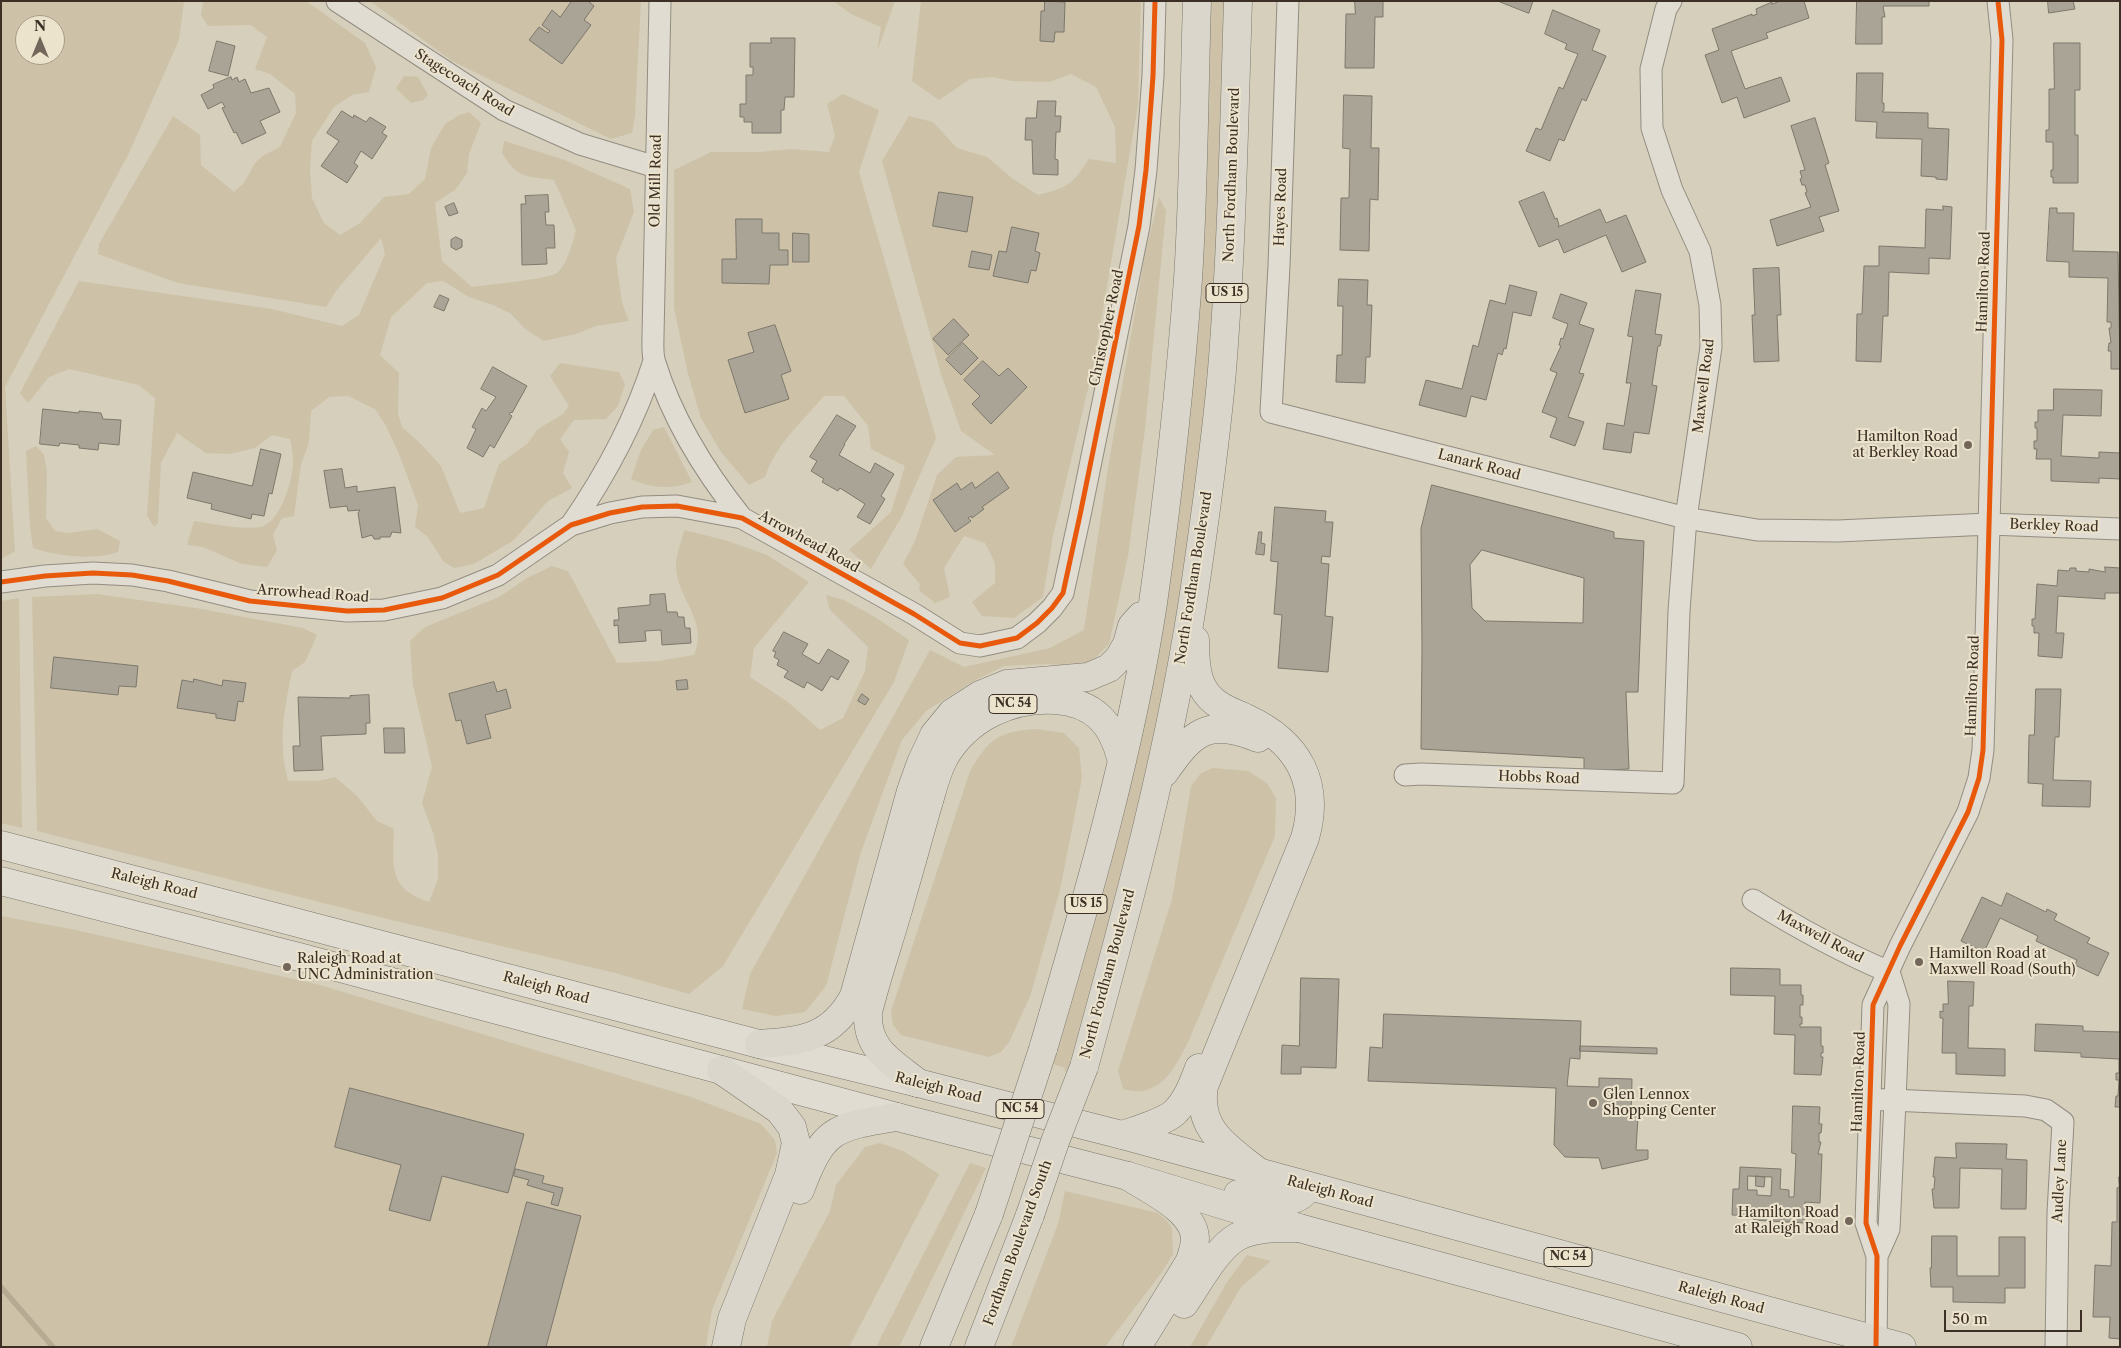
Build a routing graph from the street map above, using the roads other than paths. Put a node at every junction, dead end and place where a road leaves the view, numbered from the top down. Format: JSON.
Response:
{"nodes":[{"id":1,"x":337,"y":1,"type":"edge"},
{"id":2,"x":660,"y":1,"type":"edge"},
{"id":3,"x":1155,"y":1,"type":"edge"},
{"id":4,"x":1197,"y":1,"type":"edge"},
{"id":5,"x":1238,"y":1,"type":"edge"},
{"id":6,"x":1288,"y":1,"type":"edge"},
{"id":7,"x":1671,"y":1,"type":"edge"},
{"id":8,"x":1998,"y":1,"type":"edge"},
{"id":9,"x":656,"y":167,"type":"junction"},
{"id":10,"x":654,"y":361,"type":"junction"},
{"id":11,"x":1271,"y":412,"type":"joint"},
{"id":12,"x":742,"y":518,"type":"junction"},
{"id":13,"x":1686,"y":518,"type":"junction"},
{"id":14,"x":1989,"y":524,"type":"junction"},
{"id":15,"x":571,"y":525,"type":"junction"},
{"id":16,"x":2120,"y":528,"type":"edge"},
{"id":17,"x":1,"y":582,"type":"edge"},
{"id":18,"x":1195,"y":583,"type":"junction"},
{"id":19,"x":1152,"y":604,"type":"junction"},
{"id":20,"x":1017,"y":638,"type":"joint"},
{"id":21,"x":1121,"y":758,"type":"junction"},
{"id":22,"x":1405,"y":775,"type":"dead end"},
{"id":23,"x":1157,"y":783,"type":"junction"},
{"id":24,"x":1673,"y":783,"type":"joint"},
{"id":25,"x":1,"y":845,"type":"edge"},
{"id":26,"x":1,"y":880,"type":"edge"},
{"id":27,"x":1753,"y":900,"type":"dead end"},
{"id":28,"x":1889,"y":972,"type":"junction"},
{"id":29,"x":758,"y":1044,"type":"junction"},
{"id":30,"x":722,"y":1070,"type":"junction"},
{"id":31,"x":918,"y":1083,"type":"junction"},
{"id":32,"x":1869,"y":1099,"type":"junction"},
{"id":33,"x":1895,"y":1101,"type":"junction"},
{"id":34,"x":897,"y":1117,"type":"junction"},
{"id":35,"x":1122,"y":1135,"type":"junction"},
{"id":36,"x":1056,"y":1139,"type":"joint"},
{"id":37,"x":1261,"y":1174,"type":"junction"},
{"id":38,"x":1128,"y":1176,"type":"junction"},
{"id":39,"x":1308,"y":1186,"type":"junction"},
{"id":40,"x":1299,"y":1228,"type":"junction"},
{"id":41,"x":1877,"y":1256,"type":"junction"},
{"id":42,"x":1876,"y":1343,"type":"edge"},
{"id":43,"x":726,"y":1347,"type":"edge"},
{"id":44,"x":743,"y":1347,"type":"edge"},
{"id":45,"x":934,"y":1347,"type":"edge"},
{"id":46,"x":979,"y":1347,"type":"edge"},
{"id":47,"x":1137,"y":1347,"type":"edge"},
{"id":48,"x":1155,"y":1347,"type":"edge"},
{"id":49,"x":1738,"y":1347,"type":"edge"},
{"id":50,"x":1902,"y":1347,"type":"edge"},
{"id":51,"x":2056,"y":1347,"type":"edge"}],
"edges":[{"from":1,"to":9,"type":"street","name":"Stagecoach Road"},
{"from":2,"to":9,"type":"street","name":"Old Mill Road"},
{"from":3,"to":20,"type":"street","name":"Christopher Road"},
{"from":4,"to":19,"type":"main road","number":"US 15"},
{"from":5,"to":18,"type":"main road","name":"North Fordham Boulevard","number":"US 15"},
{"from":6,"to":11,"type":"street","name":"Hayes Road"},
{"from":7,"to":13,"type":"street","name":"Maxwell Road"},
{"from":8,"to":14,"type":"street","name":"Hamilton Road"},
{"from":9,"to":10,"type":"street","name":"Old Mill Road"},
{"from":10,"to":12,"type":"street","name":"Old Mill Road"},
{"from":10,"to":15,"type":"street","name":"Old Mill Road"},
{"from":11,"to":13,"type":"street","name":"Lanark Road"},
{"from":12,"to":15,"type":"street","name":"Arrowhead Road"},
{"from":12,"to":20,"type":"street","name":"Arrowhead Road"},
{"from":13,"to":14,"type":"street","name":"Lanark Road"},
{"from":13,"to":24,"type":"street","name":"Maxwell Road"},
{"from":14,"to":16,"type":"street","name":"Berkley Road"},
{"from":14,"to":28,"type":"street","name":"Hamilton Road"},
{"from":15,"to":17,"type":"street","name":"Arrowhead Road"},
{"from":18,"to":23,"type":"main road","name":"North Fordham Boulevard","number":"US 15"},
{"from":18,"to":37,"type":"main road"},
{"from":19,"to":21,"type":"main road","number":"US 15"},
{"from":19,"to":29,"type":"main road"},
{"from":21,"to":31,"type":"main road","number":"NC 54"},
{"from":21,"to":45,"type":"main road","number":"US 15","bridge":true},
{"from":22,"to":24,"type":"street","name":"Hobbs Road"},
{"from":23,"to":35,"type":"main road"},
{"from":23,"to":36,"type":"main road","name":"North Fordham Boulevard","number":"US 15","bridge":true},
{"from":25,"to":29,"type":"main road","name":"Raleigh Road"},
{"from":26,"to":30,"type":"main road"},
{"from":27,"to":28,"type":"street","name":"Maxwell Road"},
{"from":28,"to":32,"type":"street","name":"Hamilton Road"},
{"from":28,"to":33,"type":"street","name":"Hamilton Road"},
{"from":29,"to":31,"type":"main road","name":"Raleigh Road"},
{"from":30,"to":34,"type":"main road"},
{"from":30,"to":43,"type":"main road"},
{"from":31,"to":35,"type":"main road","name":"Raleigh Road","number":"NC 54"},
{"from":32,"to":33,"type":"street","name":"Audley Lane"},
{"from":32,"to":41,"type":"street","name":"Hamilton Road"},
{"from":33,"to":41,"type":"street","name":"Hamilton Road"},
{"from":33,"to":51,"type":"street","name":"Audley Lane"},
{"from":34,"to":38,"type":"main road"},
{"from":34,"to":44,"type":"main road"},
{"from":35,"to":37,"type":"main road","name":"Raleigh Road","number":"NC 54"},
{"from":36,"to":46,"type":"main road","name":"Fordham Boulevard South","number":"US 15","bridge":true},
{"from":37,"to":39,"type":"main road","name":"Raleigh Road","number":"NC 54"},
{"from":38,"to":39,"type":"main road"},
{"from":38,"to":40,"type":"main road"},
{"from":38,"to":47,"type":"main road"},
{"from":39,"to":42,"type":"main road","name":"Raleigh Road","number":"NC 54"},
{"from":40,"to":48,"type":"main road"},
{"from":40,"to":49,"type":"main road"},
{"from":41,"to":42,"type":"street","name":"Hamilton Road"},
{"from":42,"to":50,"type":"main road","name":"Raleigh Road","number":"NC 54"}]}
